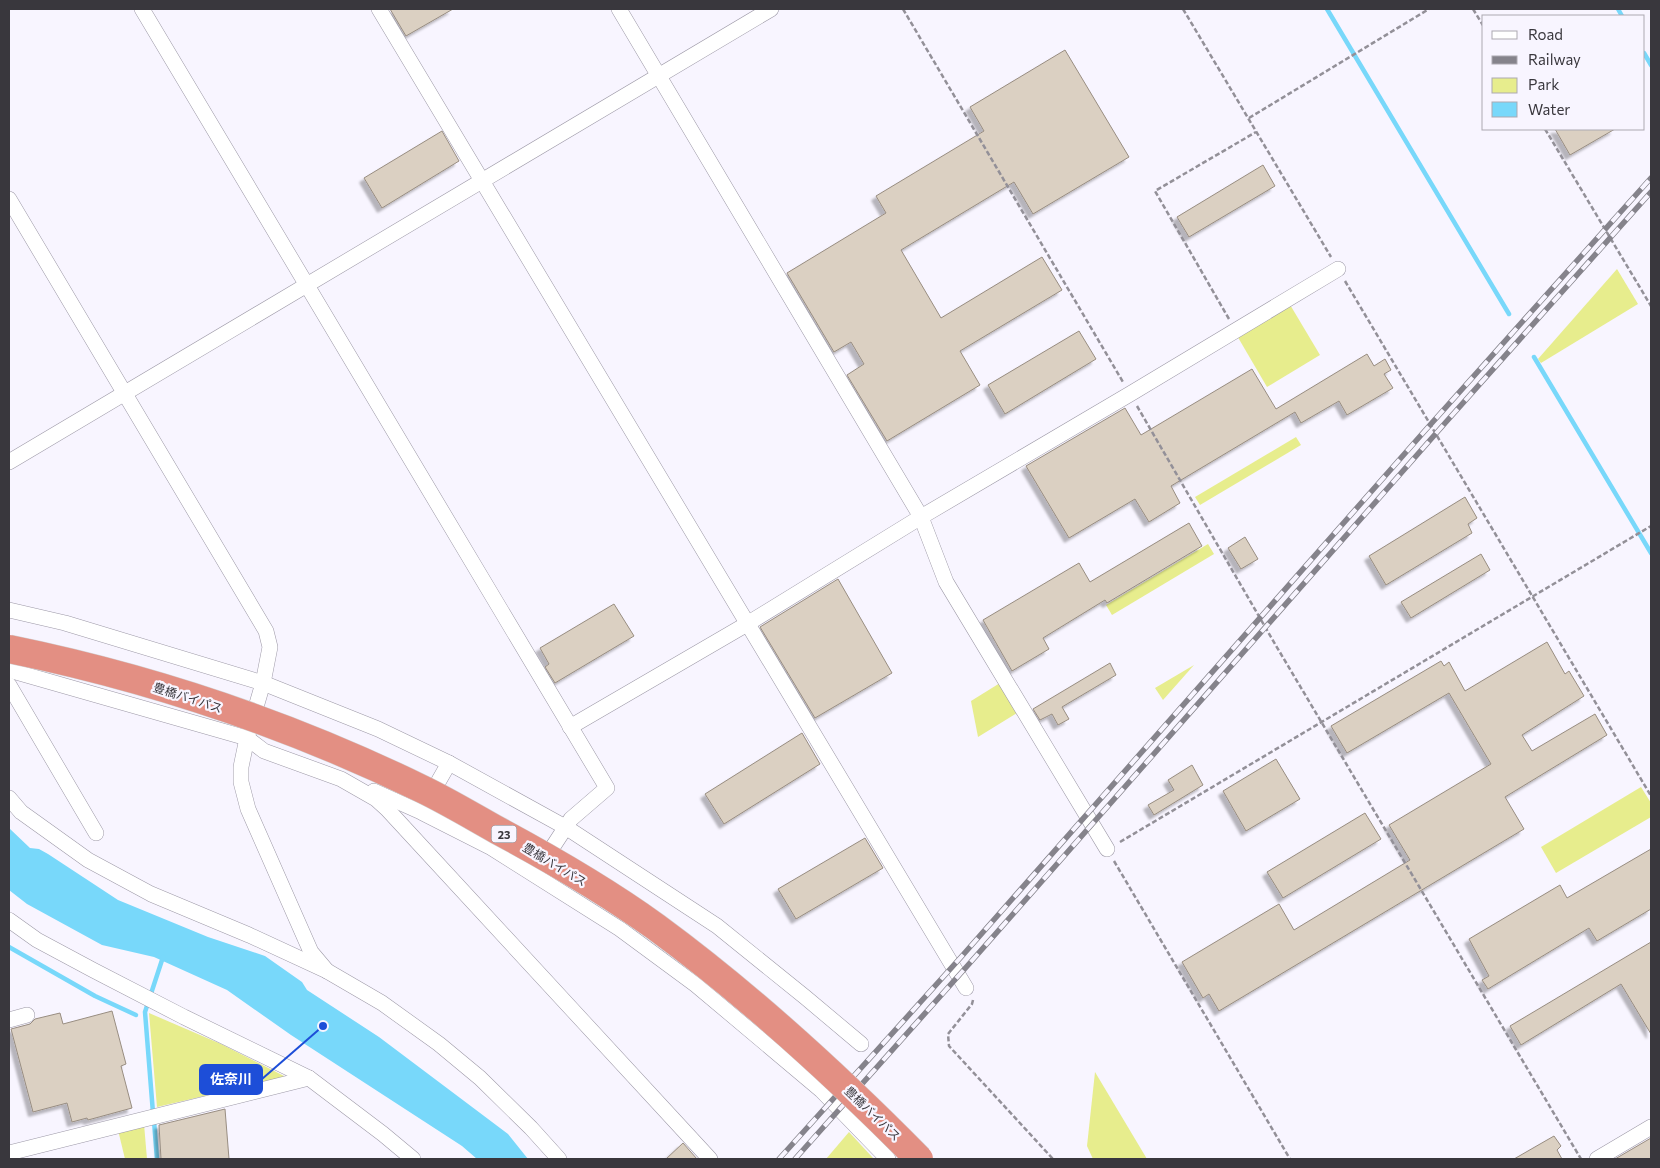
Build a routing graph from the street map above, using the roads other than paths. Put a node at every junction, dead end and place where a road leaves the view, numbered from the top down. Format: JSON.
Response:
{"nodes":[{"id":1,"x":142,"y":9,"type":"edge"},
{"id":2,"x":379,"y":9,"type":"edge"},
{"id":3,"x":619,"y":9,"type":"edge"},
{"id":4,"x":771,"y":9,"type":"edge"},
{"id":5,"x":659,"y":75,"type":"junction"},
{"id":6,"x":481,"y":180,"type":"junction"},
{"id":7,"x":9,"y":199,"type":"edge"},
{"id":8,"x":1338,"y":269,"type":"road end"},
{"id":9,"x":306,"y":284,"type":"junction"},
{"id":10,"x":125,"y":393,"type":"junction"},
{"id":11,"x":9,"y":462,"type":"edge"},
{"id":12,"x":921,"y":517,"type":"junction"},
{"id":13,"x":9,"y":610,"type":"edge"},
{"id":14,"x":748,"y":624,"type":"junction"},
{"id":15,"x":9,"y":649,"type":"edge"},
{"id":16,"x":9,"y":658,"type":"edge"},
{"id":17,"x":9,"y":670,"type":"edge"},
{"id":18,"x":263,"y":683,"type":"junction"},
{"id":19,"x":9,"y":685,"type":"edge"},
{"id":20,"x":570,"y":727,"type":"junction"},
{"id":21,"x":247,"y":738,"type":"junction"},
{"id":22,"x":449,"y":763,"type":"junction"},
{"id":23,"x":341,"y":779,"type":"junction"},
{"id":24,"x":9,"y":798,"type":"edge"},
{"id":25,"x":421,"y":812,"type":"junction"},
{"id":26,"x":567,"y":828,"type":"junction"},
{"id":27,"x":96,"y":834,"type":"dead end"},
{"id":28,"x":1107,"y":850,"type":"road end"},
{"id":29,"x":535,"y":874,"type":"junction"},
{"id":30,"x":9,"y":920,"type":"edge"},
{"id":31,"x":327,"y":971,"type":"junction"},
{"id":32,"x":966,"y":988,"type":"road end"},
{"id":33,"x":27,"y":1015,"type":"dead end"},
{"id":34,"x":9,"y":1020,"type":"edge"},
{"id":35,"x":861,"y":1044,"type":"dead end"},
{"id":36,"x":309,"y":1078,"type":"junction"},
{"id":37,"x":1651,"y":1127,"type":"edge"},
{"id":38,"x":9,"y":1153,"type":"edge"},
{"id":39,"x":413,"y":1159,"type":"edge"},
{"id":40,"x":560,"y":1159,"type":"edge"},
{"id":41,"x":710,"y":1159,"type":"edge"},
{"id":42,"x":888,"y":1159,"type":"edge"},
{"id":43,"x":907,"y":1159,"type":"edge"},
{"id":44,"x":919,"y":1159,"type":"edge"},
{"id":45,"x":1596,"y":1159,"type":"edge"}],
"edges":[{"from":1,"to":9,"type":"street"},
{"from":2,"to":6,"type":"street"},
{"from":3,"to":5,"type":"street"},
{"from":4,"to":5,"type":"street"},
{"from":5,"to":6,"type":"street"},
{"from":5,"to":12,"type":"street"},
{"from":6,"to":9,"type":"street"},
{"from":6,"to":14,"type":"street"},
{"from":7,"to":10,"type":"street"},
{"from":8,"to":12,"type":"street"},
{"from":9,"to":10,"type":"street"},
{"from":9,"to":20,"type":"street"},
{"from":10,"to":11,"type":"street"},
{"from":10,"to":18,"type":"street"},
{"from":12,"to":14,"type":"street"},
{"from":12,"to":28,"type":"street"},
{"from":13,"to":18,"type":"street"},
{"from":14,"to":20,"type":"street"},
{"from":14,"to":32,"type":"street"},
{"from":15,"to":44,"type":"highway","name":"豊橋バイパス","number":"23","bridge":true},
{"from":16,"to":43,"type":"highway","name":"豊橋バイパス","number":"23"},
{"from":17,"to":21,"type":"street"},
{"from":18,"to":21,"type":"street"},
{"from":18,"to":22,"type":"street"},
{"from":19,"to":27,"type":"street"},
{"from":20,"to":26,"type":"street"},
{"from":21,"to":23,"type":"street"},
{"from":21,"to":31,"type":"street"},
{"from":22,"to":25,"type":"street"},
{"from":22,"to":26,"type":"street"},
{"from":23,"to":25,"type":"street"},
{"from":23,"to":41,"type":"street"},
{"from":24,"to":31,"type":"street"},
{"from":25,"to":29,"type":"street"},
{"from":26,"to":29,"type":"street"},
{"from":26,"to":35,"type":"street"},
{"from":29,"to":42,"type":"street"},
{"from":30,"to":36,"type":"street"},
{"from":31,"to":40,"type":"street"},
{"from":33,"to":34,"type":"street"},
{"from":36,"to":38,"type":"street"},
{"from":36,"to":39,"type":"street"},
{"from":37,"to":45,"type":"street"}]}
